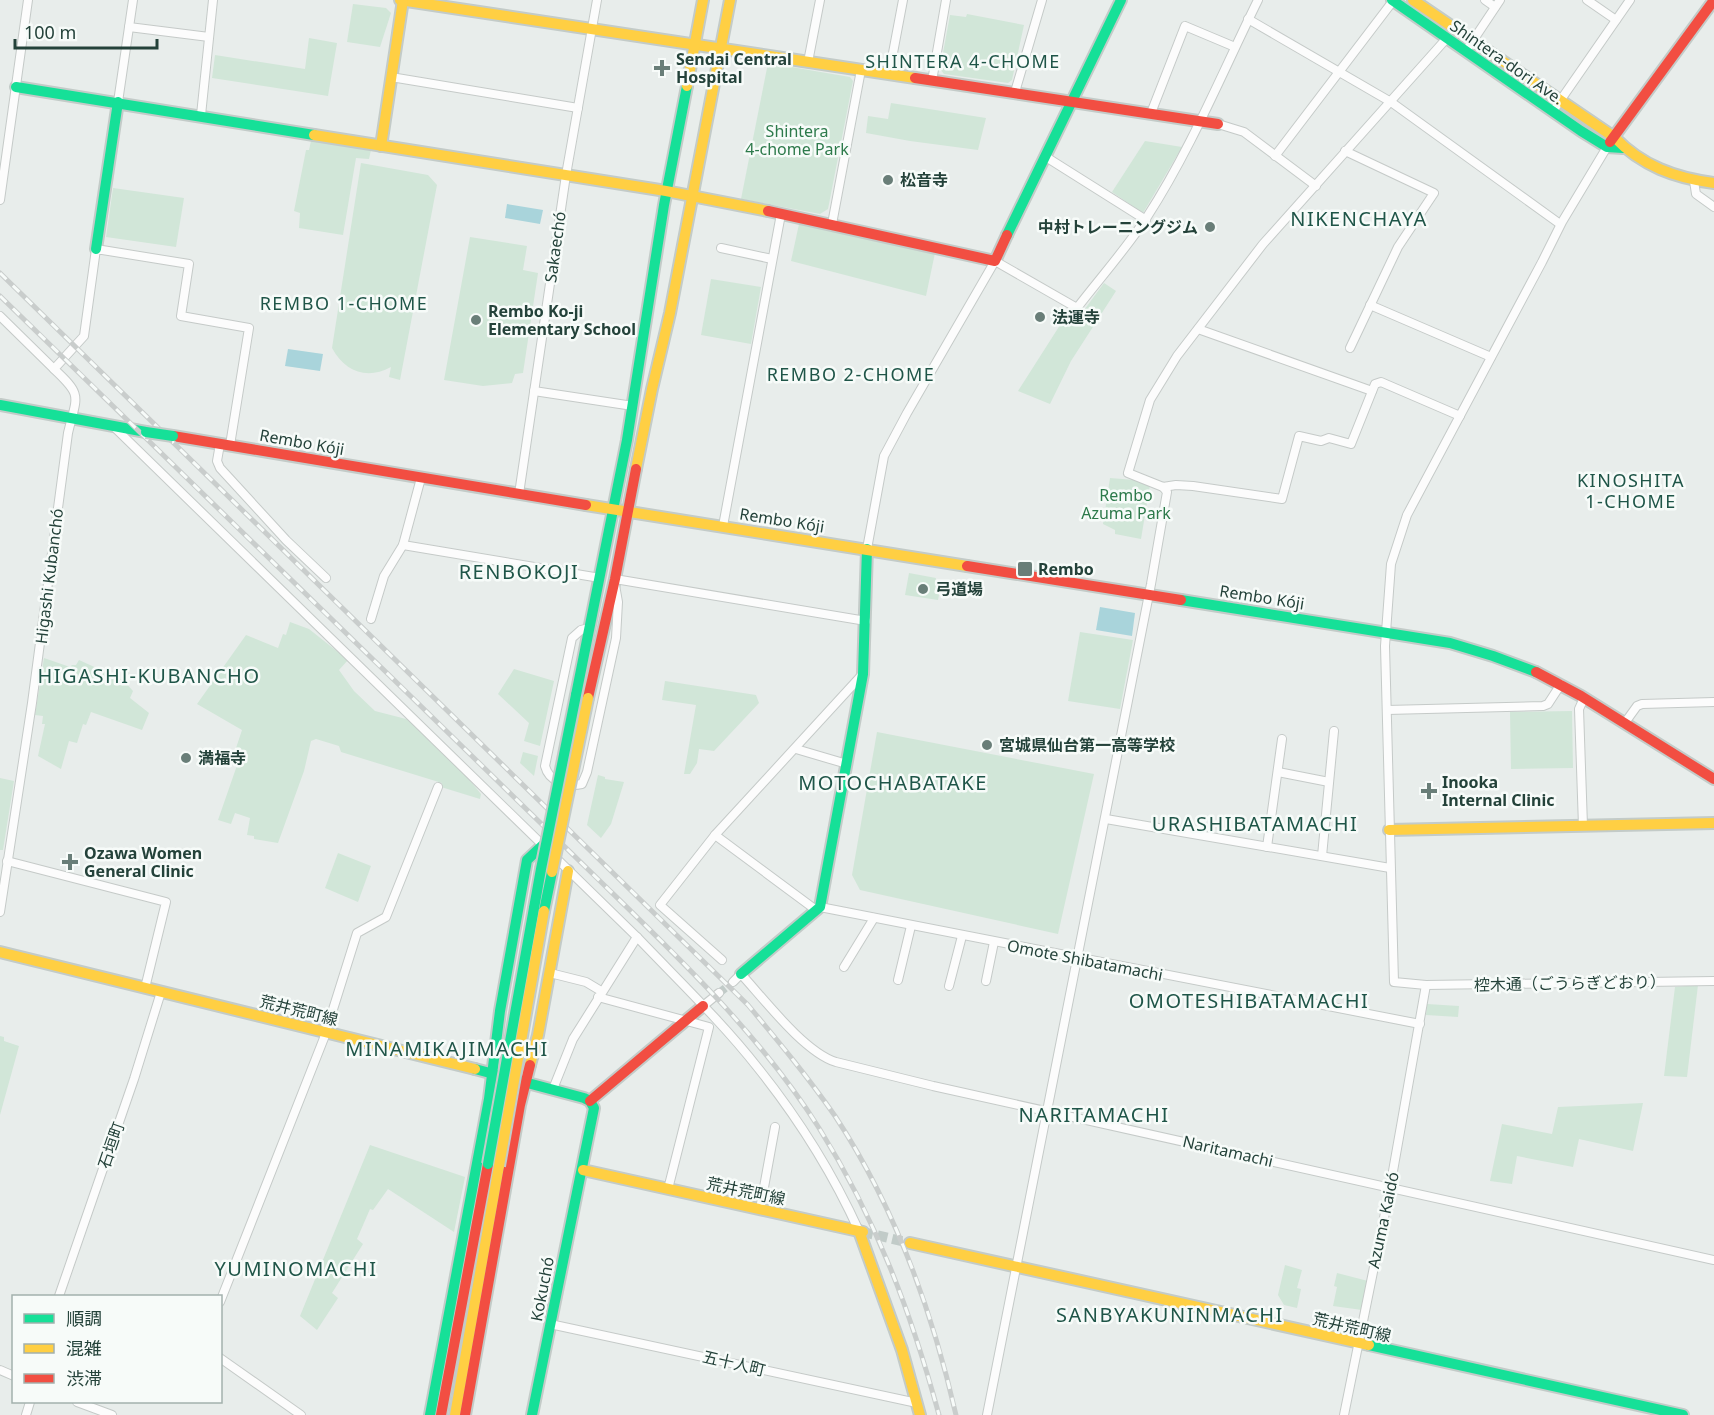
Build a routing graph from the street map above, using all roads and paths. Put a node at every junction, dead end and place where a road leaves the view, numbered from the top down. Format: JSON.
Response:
{"nodes":[{"id":1,"x":28,"y":0,"type":"edge"},
{"id":2,"x":133,"y":0,"type":"edge"},
{"id":3,"x":213,"y":0,"type":"edge"},
{"id":4,"x":402,"y":0,"type":"edge"},
{"id":5,"x":597,"y":0,"type":"edge"},
{"id":6,"x":702,"y":0,"type":"edge"},
{"id":7,"x":730,"y":0,"type":"edge"},
{"id":8,"x":820,"y":0,"type":"edge"},
{"id":9,"x":903,"y":0,"type":"edge"},
{"id":10,"x":946,"y":0,"type":"edge"},
{"id":11,"x":1042,"y":0,"type":"edge"},
{"id":12,"x":1121,"y":0,"type":"edge"},
{"id":13,"x":1258,"y":0,"type":"edge"},
{"id":14,"x":1413,"y":0,"type":"edge"},
{"id":15,"x":1485,"y":0,"type":"edge"},
{"id":16,"x":1587,"y":0,"type":"edge"},
{"id":17,"x":1630,"y":0,"type":"edge"},
{"id":18,"x":1714,"y":0,"type":"edge"},
{"id":19,"x":1393,"y":1,"type":"edge"},
{"id":20,"x":1498,"y":4,"type":"edge"},
{"id":21,"x":1248,"y":19,"type":"junction"},
{"id":22,"x":1616,"y":20,"type":"junction"},
{"id":23,"x":129,"y":27,"type":"junction"},
{"id":24,"x":592,"y":29,"type":"junction"},
{"id":25,"x":209,"y":38,"type":"junction"},
{"id":26,"x":1447,"y":38,"type":"junction"},
{"id":27,"x":1473,"y":40,"type":"junction"},
{"id":28,"x":694,"y":44,"type":"junction"},
{"id":29,"x":1235,"y":46,"type":"junction"},
{"id":30,"x":721,"y":49,"type":"junction"},
{"id":31,"x":1466,"y":51,"type":"junction"},
{"id":32,"x":808,"y":62,"type":"junction"},
{"id":33,"x":861,"y":70,"type":"junction"},
{"id":34,"x":1338,"y":72,"type":"junction"},
{"id":35,"x":889,"y":74,"type":"junction"},
{"id":36,"x":391,"y":77,"type":"junction"},
{"id":37,"x":932,"y":81,"type":"junction"},
{"id":38,"x":16,"y":87,"type":"junction"},
{"id":39,"x":1015,"y":92,"type":"junction"},
{"id":40,"x":1074,"y":101,"type":"junction"},
{"id":41,"x":1561,"y":101,"type":"junction"},
{"id":42,"x":118,"y":102,"type":"junction"},
{"id":43,"x":1391,"y":102,"type":"junction"},
{"id":44,"x":578,"y":108,"type":"junction"},
{"id":45,"x":1553,"y":111,"type":"junction"},
{"id":46,"x":1151,"y":113,"type":"junction"},
{"id":47,"x":201,"y":115,"type":"junction"},
{"id":48,"x":1202,"y":120,"type":"junction"},
{"id":49,"x":1218,"y":124,"type":"joint"},
{"id":50,"x":1614,"y":137,"type":"junction"},
{"id":51,"x":381,"y":146,"type":"junction"},
{"id":52,"x":1607,"y":147,"type":"junction"},
{"id":53,"x":1623,"y":148,"type":"junction"},
{"id":54,"x":1345,"y":152,"type":"junction"},
{"id":55,"x":1275,"y":156,"type":"junction"},
{"id":56,"x":1046,"y":157,"type":"junction"},
{"id":57,"x":566,"y":175,"type":"junction"},
{"id":58,"x":1694,"y":181,"type":"junction"},
{"id":59,"x":1714,"y":183,"type":"edge"},
{"id":60,"x":1316,"y":186,"type":"junction"},
{"id":61,"x":666,"y":191,"type":"junction"},
{"id":62,"x":692,"y":196,"type":"junction"},
{"id":63,"x":0,"y":200,"type":"edge"},
{"id":64,"x":1714,"y":207,"type":"edge"},
{"id":65,"x":781,"y":214,"type":"junction"},
{"id":66,"x":1146,"y":220,"type":"junction"},
{"id":67,"x":832,"y":224,"type":"junction"},
{"id":68,"x":1560,"y":224,"type":"junction"},
{"id":69,"x":96,"y":249,"type":"junction"},
{"id":70,"x":721,"y":249,"type":"dead end"},
{"id":71,"x":772,"y":259,"type":"junction"},
{"id":72,"x":995,"y":261,"type":"junction"},
{"id":73,"x":1370,"y":305,"type":"junction"},
{"id":74,"x":0,"y":316,"type":"edge"},
{"id":75,"x":1198,"y":329,"type":"junction"},
{"id":76,"x":1350,"y":348,"type":"dead end"},
{"id":77,"x":1491,"y":357,"type":"junction"},
{"id":78,"x":54,"y":369,"type":"junction"},
{"id":79,"x":534,"y":391,"type":"junction"},
{"id":80,"x":1372,"y":391,"type":"junction"},
{"id":81,"x":0,"y":405,"type":"edge"},
{"id":82,"x":633,"y":406,"type":"junction"},
{"id":83,"x":1460,"y":416,"type":"junction"},
{"id":84,"x":71,"y":418,"type":"junction"},
{"id":85,"x":112,"y":425,"type":"junction"},
{"id":86,"x":225,"y":444,"type":"junction"},
{"id":87,"x":422,"y":478,"type":"junction"},
{"id":88,"x":1162,"y":488,"type":"junction"},
{"id":89,"x":519,"y":494,"type":"junction"},
{"id":90,"x":614,"y":510,"type":"junction"},
{"id":91,"x":629,"y":512,"type":"junction"},
{"id":92,"x":723,"y":526,"type":"junction"},
{"id":93,"x":403,"y":545,"type":"junction"},
{"id":94,"x":867,"y":549,"type":"junction"},
{"id":95,"x":326,"y":578,"type":"dead end"},
{"id":96,"x":600,"y":578,"type":"junction"},
{"id":97,"x":615,"y":581,"type":"junction"},
{"id":98,"x":1149,"y":595,"type":"junction"},
{"id":99,"x":371,"y":619,"type":"dead end"},
{"id":100,"x":866,"y":621,"type":"junction"},
{"id":101,"x":589,"y":628,"type":"junction"},
{"id":102,"x":1386,"y":632,"type":"junction"},
{"id":103,"x":863,"y":674,"type":"junction"},
{"id":104,"x":1561,"y":684,"type":"junction"},
{"id":105,"x":1584,"y":698,"type":"junction"},
{"id":106,"x":1714,"y":702,"type":"edge"},
{"id":107,"x":1387,"y":710,"type":"junction"},
{"id":108,"x":1624,"y":724,"type":"junction"},
{"id":109,"x":1334,"y":731,"type":"dead end"},
{"id":110,"x":1282,"y":739,"type":"dead end"},
{"id":111,"x":796,"y":749,"type":"junction"},
{"id":112,"x":847,"y":764,"type":"junction"},
{"id":113,"x":1278,"y":772,"type":"junction"},
{"id":114,"x":1714,"y":779,"type":"edge"},
{"id":115,"x":1329,"y":782,"type":"junction"},
{"id":116,"x":438,"y":787,"type":"dead end"},
{"id":117,"x":1106,"y":819,"type":"junction"},
{"id":118,"x":1714,"y":823,"type":"edge"},
{"id":119,"x":1583,"y":826,"type":"junction"},
{"id":120,"x":1389,"y":830,"type":"junction"},
{"id":121,"x":715,"y":835,"type":"junction"},
{"id":122,"x":543,"y":845,"type":"junction"},
{"id":123,"x":1267,"y":847,"type":"junction"},
{"id":124,"x":1322,"y":856,"type":"junction"},
{"id":125,"x":7,"y":861,"type":"junction"},
{"id":126,"x":1390,"y":868,"type":"junction"},
{"id":127,"x":547,"y":871,"type":"junction"},
{"id":128,"x":568,"y":871,"type":"junction"},
{"id":129,"x":818,"y":909,"type":"junction"},
{"id":130,"x":0,"y":912,"type":"edge"},
{"id":131,"x":874,"y":918,"type":"junction"},
{"id":132,"x":911,"y":926,"type":"junction"},
{"id":133,"x":962,"y":936,"type":"junction"},
{"id":134,"x":637,"y":937,"type":"junction"},
{"id":135,"x":994,"y":942,"type":"junction"},
{"id":136,"x":0,"y":952,"type":"edge"},
{"id":137,"x":1078,"y":958,"type":"junction"},
{"id":138,"x":722,"y":960,"type":"dead end"},
{"id":139,"x":844,"y":967,"type":"dead end"},
{"id":140,"x":550,"y":973,"type":"junction"},
{"id":141,"x":737,"y":978,"type":"joint"},
{"id":142,"x":898,"y":980,"type":"dead end"},
{"id":143,"x":986,"y":981,"type":"dead end"},
{"id":144,"x":1714,"y":981,"type":"edge"},
{"id":145,"x":1426,"y":985,"type":"junction"},
{"id":146,"x":949,"y":986,"type":"dead end"},
{"id":147,"x":145,"y":988,"type":"junction"},
{"id":148,"x":161,"y":992,"type":"junction"},
{"id":149,"x":719,"y":993,"type":"tunnel mouth"},
{"id":150,"x":600,"y":994,"type":"junction"},
{"id":151,"x":703,"y":1006,"type":"junction"},
{"id":152,"x":685,"y":1020,"type":"junction"},
{"id":153,"x":1420,"y":1024,"type":"junction"},
{"id":154,"x":325,"y":1032,"type":"junction"},
{"id":155,"x":491,"y":1073,"type":"junction"},
{"id":156,"x":527,"y":1082,"type":"junction"},
{"id":157,"x":553,"y":1089,"type":"junction"},
{"id":158,"x":489,"y":1099,"type":"junction"},
{"id":159,"x":590,"y":1101,"type":"junction"},
{"id":160,"x":520,"y":1105,"type":"junction"},
{"id":161,"x":1048,"y":1111,"type":"junction"},
{"id":162,"x":775,"y":1127,"type":"dead end"},
{"id":163,"x":494,"y":1165,"type":"junction"},
{"id":164,"x":583,"y":1170,"type":"junction"},
{"id":165,"x":1390,"y":1188,"type":"junction"},
{"id":166,"x":668,"y":1189,"type":"junction"},
{"id":167,"x":760,"y":1209,"type":"junction"},
{"id":168,"x":861,"y":1232,"type":"junction"},
{"id":169,"x":910,"y":1243,"type":"tunnel mouth"},
{"id":170,"x":1714,"y":1260,"type":"edge"},
{"id":171,"x":1017,"y":1267,"type":"junction"},
{"id":172,"x":59,"y":1295,"type":"edge"},
{"id":173,"x":222,"y":1297,"type":"edge"},
{"id":174,"x":550,"y":1324,"type":"junction"},
{"id":175,"x":1358,"y":1343,"type":"junction"},
{"id":176,"x":222,"y":1359,"type":"edge"},
{"id":177,"x":82,"y":1403,"type":"edge"},
{"id":178,"x":917,"y":1403,"type":"junction"},
{"id":179,"x":112,"y":1415,"type":"edge"},
{"id":180,"x":301,"y":1415,"type":"edge"},
{"id":181,"x":430,"y":1415,"type":"edge"},
{"id":182,"x":441,"y":1415,"type":"edge"},
{"id":183,"x":455,"y":1415,"type":"edge"},
{"id":184,"x":465,"y":1415,"type":"edge"},
{"id":185,"x":532,"y":1415,"type":"edge"},
{"id":186,"x":920,"y":1415,"type":"edge"},
{"id":187,"x":987,"y":1415,"type":"edge"},
{"id":188,"x":1344,"y":1415,"type":"edge"},
{"id":189,"x":1683,"y":1415,"type":"edge"}],
"edges":[{"from":1,"to":38,"type":"street"},
{"from":2,"to":23,"type":"street"},
{"from":3,"to":25,"type":"street"},
{"from":4,"to":24,"type":"street"},
{"from":4,"to":36,"type":"street"},
{"from":5,"to":24,"type":"street","name":"Sakaechó"},
{"from":6,"to":28,"type":"street"},
{"from":7,"to":30,"type":"street"},
{"from":8,"to":32,"type":"street"},
{"from":9,"to":35,"type":"street"},
{"from":10,"to":37,"type":"street"},
{"from":11,"to":39,"type":"street"},
{"from":12,"to":40,"type":"street"},
{"from":13,"to":21,"type":"street"},
{"from":14,"to":27,"type":"street","name":"Shintera-dori Ave."},
{"from":15,"to":20,"type":"street"},
{"from":16,"to":22,"type":"street"},
{"from":17,"to":22,"type":"street"},
{"from":18,"to":50,"type":"street"},
{"from":19,"to":26,"type":"street","name":"Shintera-dori Ave."},
{"from":19,"to":34,"type":"street"},
{"from":20,"to":27,"type":"street"},
{"from":21,"to":29,"type":"street"},
{"from":21,"to":34,"type":"street"},
{"from":22,"to":41,"type":"street"},
{"from":23,"to":25,"type":"street"},
{"from":23,"to":42,"type":"street"},
{"from":24,"to":28,"type":"street"},
{"from":24,"to":44,"type":"street","name":"Sakaechó"},
{"from":25,"to":47,"type":"street"},
{"from":26,"to":31,"type":"street","name":"Shintera-dori Ave."},
{"from":26,"to":43,"type":"street"},
{"from":27,"to":31,"type":"street"},
{"from":27,"to":41,"type":"street","name":"Shintera-dori Ave."},
{"from":28,"to":30,"type":"street"},
{"from":28,"to":61,"type":"street"},
{"from":29,"to":46,"type":"street"},
{"from":29,"to":48,"type":"street"},
{"from":30,"to":32,"type":"street"},
{"from":30,"to":62,"type":"street"},
{"from":31,"to":45,"type":"street","name":"Shintera-dori Ave."},
{"from":32,"to":33,"type":"street"},
{"from":33,"to":35,"type":"street"},
{"from":33,"to":67,"type":"street"},
{"from":34,"to":43,"type":"street"},
{"from":34,"to":55,"type":"street"},
{"from":35,"to":37,"type":"street"},
{"from":36,"to":44,"type":"street"},
{"from":36,"to":51,"type":"street"},
{"from":37,"to":39,"type":"street"},
{"from":38,"to":42,"type":"street"},
{"from":38,"to":63,"type":"street"},
{"from":39,"to":40,"type":"street"},
{"from":40,"to":46,"type":"street"},
{"from":40,"to":56,"type":"street"},
{"from":41,"to":45,"type":"street"},
{"from":41,"to":50,"type":"street","name":"Shintera-dori Ave."},
{"from":42,"to":47,"type":"street"},
{"from":42,"to":69,"type":"street"},
{"from":43,"to":54,"type":"street"},
{"from":43,"to":68,"type":"street"},
{"from":44,"to":57,"type":"street","name":"Sakaechó"},
{"from":45,"to":52,"type":"street","name":"Shintera-dori Ave."},
{"from":46,"to":48,"type":"street"},
{"from":47,"to":51,"type":"street"},
{"from":48,"to":49,"type":"street"},
{"from":48,"to":66,"type":"street"},
{"from":49,"to":55,"type":"street"},
{"from":50,"to":52,"type":"street"},
{"from":50,"to":53,"type":"street","name":"Shintera-dori Ave."},
{"from":51,"to":57,"type":"street"},
{"from":52,"to":53,"type":"street"},
{"from":52,"to":68,"type":"street"},
{"from":53,"to":58,"type":"street"},
{"from":54,"to":60,"type":"street"},
{"from":54,"to":73,"type":"street"},
{"from":55,"to":60,"type":"street"},
{"from":56,"to":66,"type":"street"},
{"from":56,"to":72,"type":"street"},
{"from":57,"to":61,"type":"street"},
{"from":57,"to":79,"type":"street","name":"Sakaechó"},
{"from":58,"to":59,"type":"street"},
{"from":58,"to":64,"type":"street"},
{"from":60,"to":75,"type":"street"},
{"from":61,"to":62,"type":"street"},
{"from":61,"to":82,"type":"street"},
{"from":62,"to":65,"type":"street"},
{"from":62,"to":91,"type":"street"},
{"from":65,"to":67,"type":"street"},
{"from":65,"to":71,"type":"street"},
{"from":66,"to":72,"type":"street"},
{"from":67,"to":72,"type":"street"},
{"from":68,"to":77,"type":"street"},
{"from":69,"to":78,"type":"street"},
{"from":69,"to":86,"type":"street"},
{"from":70,"to":71,"type":"street"},
{"from":71,"to":92,"type":"street"},
{"from":72,"to":94,"type":"street"},
{"from":73,"to":76,"type":"street"},
{"from":73,"to":77,"type":"street"},
{"from":74,"to":78,"type":"street"},
{"from":75,"to":80,"type":"street"},
{"from":75,"to":88,"type":"street"},
{"from":77,"to":83,"type":"street"},
{"from":78,"to":84,"type":"street","name":"Higashi Kubanchó"},
{"from":79,"to":82,"type":"street"},
{"from":79,"to":89,"type":"street","name":"Sakaechó"},
{"from":80,"to":83,"type":"street"},
{"from":80,"to":88,"type":"street"},
{"from":81,"to":84,"type":"street"},
{"from":82,"to":90,"type":"street"},
{"from":83,"to":102,"type":"street"},
{"from":84,"to":85,"type":"street"},
{"from":84,"to":125,"type":"street","name":"Higashi Kubanchó"},
{"from":85,"to":86,"type":"street","name":"Rembo Kóji","bridge":true},
{"from":85,"to":122,"type":"street"},
{"from":86,"to":87,"type":"street","name":"Rembo Kóji"},
{"from":86,"to":95,"type":"street"},
{"from":87,"to":89,"type":"street","name":"Rembo Kóji"},
{"from":87,"to":93,"type":"street"},
{"from":88,"to":98,"type":"street"},
{"from":89,"to":90,"type":"street","name":"Rembo Kóji"},
{"from":90,"to":91,"type":"street","name":"Rembo Kóji"},
{"from":90,"to":96,"type":"street"},
{"from":91,"to":92,"type":"street","name":"Rembo Kóji"},
{"from":91,"to":97,"type":"street"},
{"from":92,"to":94,"type":"street","name":"Rembo Kóji"},
{"from":93,"to":96,"type":"street"},
{"from":93,"to":99,"type":"street"},
{"from":94,"to":98,"type":"street","name":"Rembo Kóji"},
{"from":94,"to":100,"type":"street"},
{"from":96,"to":101,"type":"street"},
{"from":97,"to":100,"type":"street"},
{"from":97,"to":101,"type":"street"},
{"from":97,"to":127,"type":"street","bridge":true},
{"from":98,"to":102,"type":"street","name":"Rembo Kóji"},
{"from":98,"to":117,"type":"street"},
{"from":100,"to":103,"type":"street"},
{"from":101,"to":127,"type":"street","bridge":true},
{"from":102,"to":104,"type":"street","name":"Rembo Kóji"},
{"from":102,"to":107,"type":"street"},
{"from":103,"to":111,"type":"street"},
{"from":103,"to":112,"type":"street"},
{"from":104,"to":105,"type":"street","name":"Rembo Kóji"},
{"from":104,"to":107,"type":"street"},
{"from":105,"to":108,"type":"street","name":"Rembo Kóji"},
{"from":105,"to":119,"type":"street"},
{"from":106,"to":108,"type":"street"},
{"from":107,"to":120,"type":"street"},
{"from":108,"to":114,"type":"street","name":"Rembo Kóji"},
{"from":109,"to":115,"type":"street"},
{"from":110,"to":113,"type":"street"},
{"from":111,"to":112,"type":"street"},
{"from":111,"to":121,"type":"street"},
{"from":112,"to":129,"type":"street"},
{"from":113,"to":115,"type":"street"},
{"from":113,"to":123,"type":"street"},
{"from":115,"to":124,"type":"street"},
{"from":116,"to":154,"type":"street"},
{"from":117,"to":123,"type":"street"},
{"from":117,"to":137,"type":"street"},
{"from":118,"to":119,"type":"street"},
{"from":119,"to":120,"type":"street"},
{"from":120,"to":126,"type":"street"},
{"from":121,"to":129,"type":"street"},
{"from":121,"to":138,"type":"street"},
{"from":122,"to":128,"type":"street"},
{"from":122,"to":155,"type":"street"},
{"from":123,"to":124,"type":"street"},
{"from":124,"to":126,"type":"street"},
{"from":125,"to":130,"type":"street","name":"Higashi Kubanchó"},
{"from":125,"to":147,"type":"street"},
{"from":126,"to":145,"type":"street","name":"椌木通（ごうらぎどおり）"},
{"from":127,"to":163,"type":"street","bridge":true},
{"from":128,"to":134,"type":"street"},
{"from":128,"to":140,"type":"street"},
{"from":129,"to":131,"type":"street","name":"Omote Shibatamachi"},
{"from":129,"to":141,"type":"street"},
{"from":131,"to":132,"type":"street","name":"Omote Shibatamachi"},
{"from":131,"to":139,"type":"street"},
{"from":132,"to":133,"type":"street","name":"Omote Shibatamachi"},
{"from":132,"to":142,"type":"street"},
{"from":133,"to":135,"type":"street","name":"Omote Shibatamachi"},
{"from":133,"to":146,"type":"street"},
{"from":134,"to":150,"type":"street"},
{"from":134,"to":151,"type":"street"},
{"from":135,"to":137,"type":"street","name":"Omote Shibatamachi"},
{"from":135,"to":143,"type":"street"},
{"from":136,"to":147,"type":"street","name":"荒井荒町線"},
{"from":137,"to":153,"type":"street","name":"Omote Shibatamachi"},
{"from":137,"to":161,"type":"street"},
{"from":140,"to":150,"type":"street"},
{"from":140,"to":156,"type":"street"},
{"from":141,"to":161,"type":"street","name":"Naritamachi"},
{"from":144,"to":145,"type":"street","name":"椌木通（ごうらぎどおり）"},
{"from":145,"to":153,"type":"street","name":"Azuma Kaidó"},
{"from":147,"to":148,"type":"street","name":"荒井荒町線"},
{"from":148,"to":154,"type":"street","name":"荒井荒町線"},
{"from":148,"to":172,"type":"street","name":"石垣町"},
{"from":149,"to":151,"type":"street"},
{"from":150,"to":152,"type":"street"},
{"from":150,"to":157,"type":"street"},
{"from":151,"to":152,"type":"street"},
{"from":151,"to":168,"type":"street"},
{"from":152,"to":159,"type":"street"},
{"from":152,"to":166,"type":"street"},
{"from":153,"to":165,"type":"street","name":"Azuma Kaidó"},
{"from":154,"to":155,"type":"street","name":"荒井荒町線"},
{"from":154,"to":173,"type":"street"},
{"from":155,"to":156,"type":"street","name":"荒井荒町線"},
{"from":155,"to":158,"type":"street"},
{"from":156,"to":157,"type":"street","name":"荒井荒町線"},
{"from":156,"to":160,"type":"street"},
{"from":157,"to":159,"type":"street","name":"荒井荒町線"},
{"from":158,"to":160,"type":"street"},
{"from":158,"to":181,"type":"street"},
{"from":159,"to":164,"type":"street"},
{"from":160,"to":184,"type":"street"},
{"from":161,"to":165,"type":"street","name":"Naritamachi"},
{"from":161,"to":171,"type":"street"},
{"from":162,"to":167,"type":"street"},
{"from":163,"to":182,"type":"street"},
{"from":163,"to":183,"type":"street"},
{"from":164,"to":166,"type":"street","name":"荒井荒町線"},
{"from":164,"to":174,"type":"street","name":"Kokuchó"},
{"from":165,"to":170,"type":"street","name":"Naritamachi"},
{"from":165,"to":175,"type":"street","name":"Azuma Kaidó"},
{"from":166,"to":167,"type":"street","name":"荒井荒町線"},
{"from":167,"to":168,"type":"street","name":"荒井荒町線"},
{"from":168,"to":178,"type":"street"},
{"from":169,"to":171,"type":"street","name":"荒井荒町線"},
{"from":171,"to":175,"type":"street","name":"荒井荒町線"},
{"from":171,"to":187,"type":"street"},
{"from":174,"to":178,"type":"street","name":"五十人町"},
{"from":174,"to":185,"type":"street","name":"Kokuchó"},
{"from":175,"to":188,"type":"street","name":"Azuma Kaidó"},
{"from":175,"to":189,"type":"street","name":"荒井荒町線"},
{"from":176,"to":180,"type":"street"},
{"from":177,"to":179,"type":"street"},
{"from":178,"to":186,"type":"street"}]}
